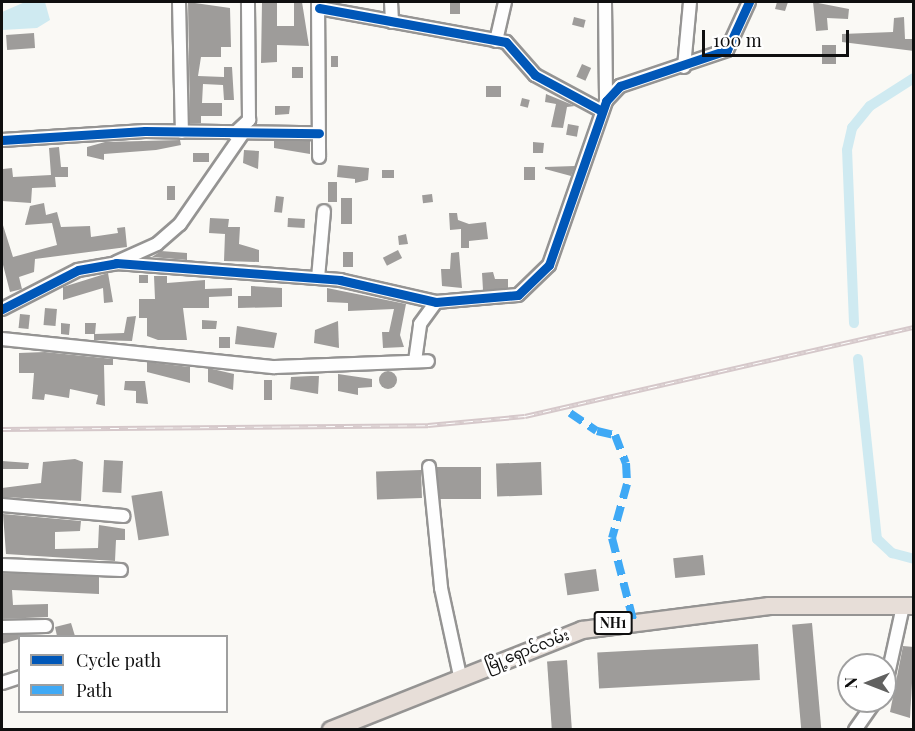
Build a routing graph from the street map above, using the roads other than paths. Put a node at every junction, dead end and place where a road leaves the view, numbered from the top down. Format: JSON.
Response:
{"nodes":[{"id":1,"x":179,"y":2,"type":"edge"},
{"id":2,"x":248,"y":2,"type":"edge"},
{"id":3,"x":391,"y":2,"type":"edge"},
{"id":4,"x":505,"y":2,"type":"edge"},
{"id":5,"x":605,"y":2,"type":"edge"},
{"id":6,"x":690,"y":2,"type":"edge"},
{"id":7,"x":749,"y":2,"type":"edge"},
{"id":8,"x":318,"y":5,"type":"edge"},
{"id":9,"x":337,"y":6,"type":"edge"},
{"id":10,"x":392,"y":22,"type":"junction"},
{"id":11,"x":496,"y":40,"type":"junction"},
{"id":12,"x":684,"y":67,"type":"junction"},
{"id":13,"x":603,"y":106,"type":"junction"},
{"id":14,"x":182,"y":132,"type":"junction"},
{"id":15,"x":239,"y":133,"type":"junction"},
{"id":16,"x":319,"y":133,"type":"junction"},
{"id":17,"x":2,"y":140,"type":"edge"},
{"id":18,"x":318,"y":156,"type":"dead end"},
{"id":19,"x":324,"y":211,"type":"dead end"},
{"id":20,"x":116,"y":263,"type":"junction"},
{"id":21,"x":318,"y":278,"type":"junction"},
{"id":22,"x":436,"y":302,"type":"junction"},
{"id":23,"x":2,"y":309,"type":"edge"},
{"id":24,"x":2,"y":339,"type":"edge"},
{"id":25,"x":415,"y":361,"type":"junction"},
{"id":26,"x":428,"y":361,"type":"dead end"},
{"id":27,"x":429,"y":467,"type":"dead end"},
{"id":28,"x":2,"y":505,"type":"edge"},
{"id":29,"x":124,"y":516,"type":"dead end"},
{"id":30,"x":2,"y":565,"type":"edge"},
{"id":31,"x":120,"y":570,"type":"dead end"},
{"id":32,"x":908,"y":606,"type":"edge"},
{"id":33,"x":46,"y":626,"type":"dead end"},
{"id":34,"x":2,"y":627,"type":"edge"},
{"id":35,"x":895,"y":653,"type":"edge"},
{"id":36,"x":460,"y":676,"type":"junction"},
{"id":37,"x":18,"y":678,"type":"edge"},
{"id":38,"x":2,"y":683,"type":"edge"},
{"id":39,"x":866,"y":713,"type":"edge"},
{"id":40,"x":331,"y":729,"type":"edge"},
{"id":41,"x":855,"y":729,"type":"edge"}],
"edges":[{"from":1,"to":14,"type":"street"},
{"from":2,"to":15,"type":"street"},
{"from":3,"to":10,"type":"street"},
{"from":4,"to":11,"type":"street"},
{"from":5,"to":13,"type":"street"},
{"from":6,"to":12,"type":"street"},
{"from":7,"to":12,"type":"street"},
{"from":8,"to":9,"type":"street"},
{"from":8,"to":16,"type":"street"},
{"from":9,"to":10,"type":"street"},
{"from":10,"to":11,"type":"street"},
{"from":11,"to":13,"type":"street"},
{"from":12,"to":13,"type":"street"},
{"from":13,"to":22,"type":"street"},
{"from":14,"to":15,"type":"street"},
{"from":14,"to":17,"type":"street"},
{"from":15,"to":16,"type":"street"},
{"from":15,"to":20,"type":"street"},
{"from":16,"to":18,"type":"street"},
{"from":19,"to":21,"type":"street"},
{"from":20,"to":21,"type":"street"},
{"from":20,"to":23,"type":"street"},
{"from":21,"to":22,"type":"street"},
{"from":22,"to":25,"type":"street"},
{"from":24,"to":25,"type":"street"},
{"from":25,"to":26,"type":"street"},
{"from":27,"to":36,"type":"street"},
{"from":28,"to":29,"type":"street"},
{"from":30,"to":31,"type":"street"},
{"from":32,"to":35,"type":"street"},
{"from":32,"to":36,"type":"highway","name":"မြို့ရှောင်လမ်း","number":"NH1"},
{"from":33,"to":34,"type":"street"},
{"from":36,"to":40,"type":"highway","name":"မြို့ရှောင်လမ်း","number":"NH1"},
{"from":37,"to":38,"type":"street"},
{"from":39,"to":41,"type":"street"}]}
